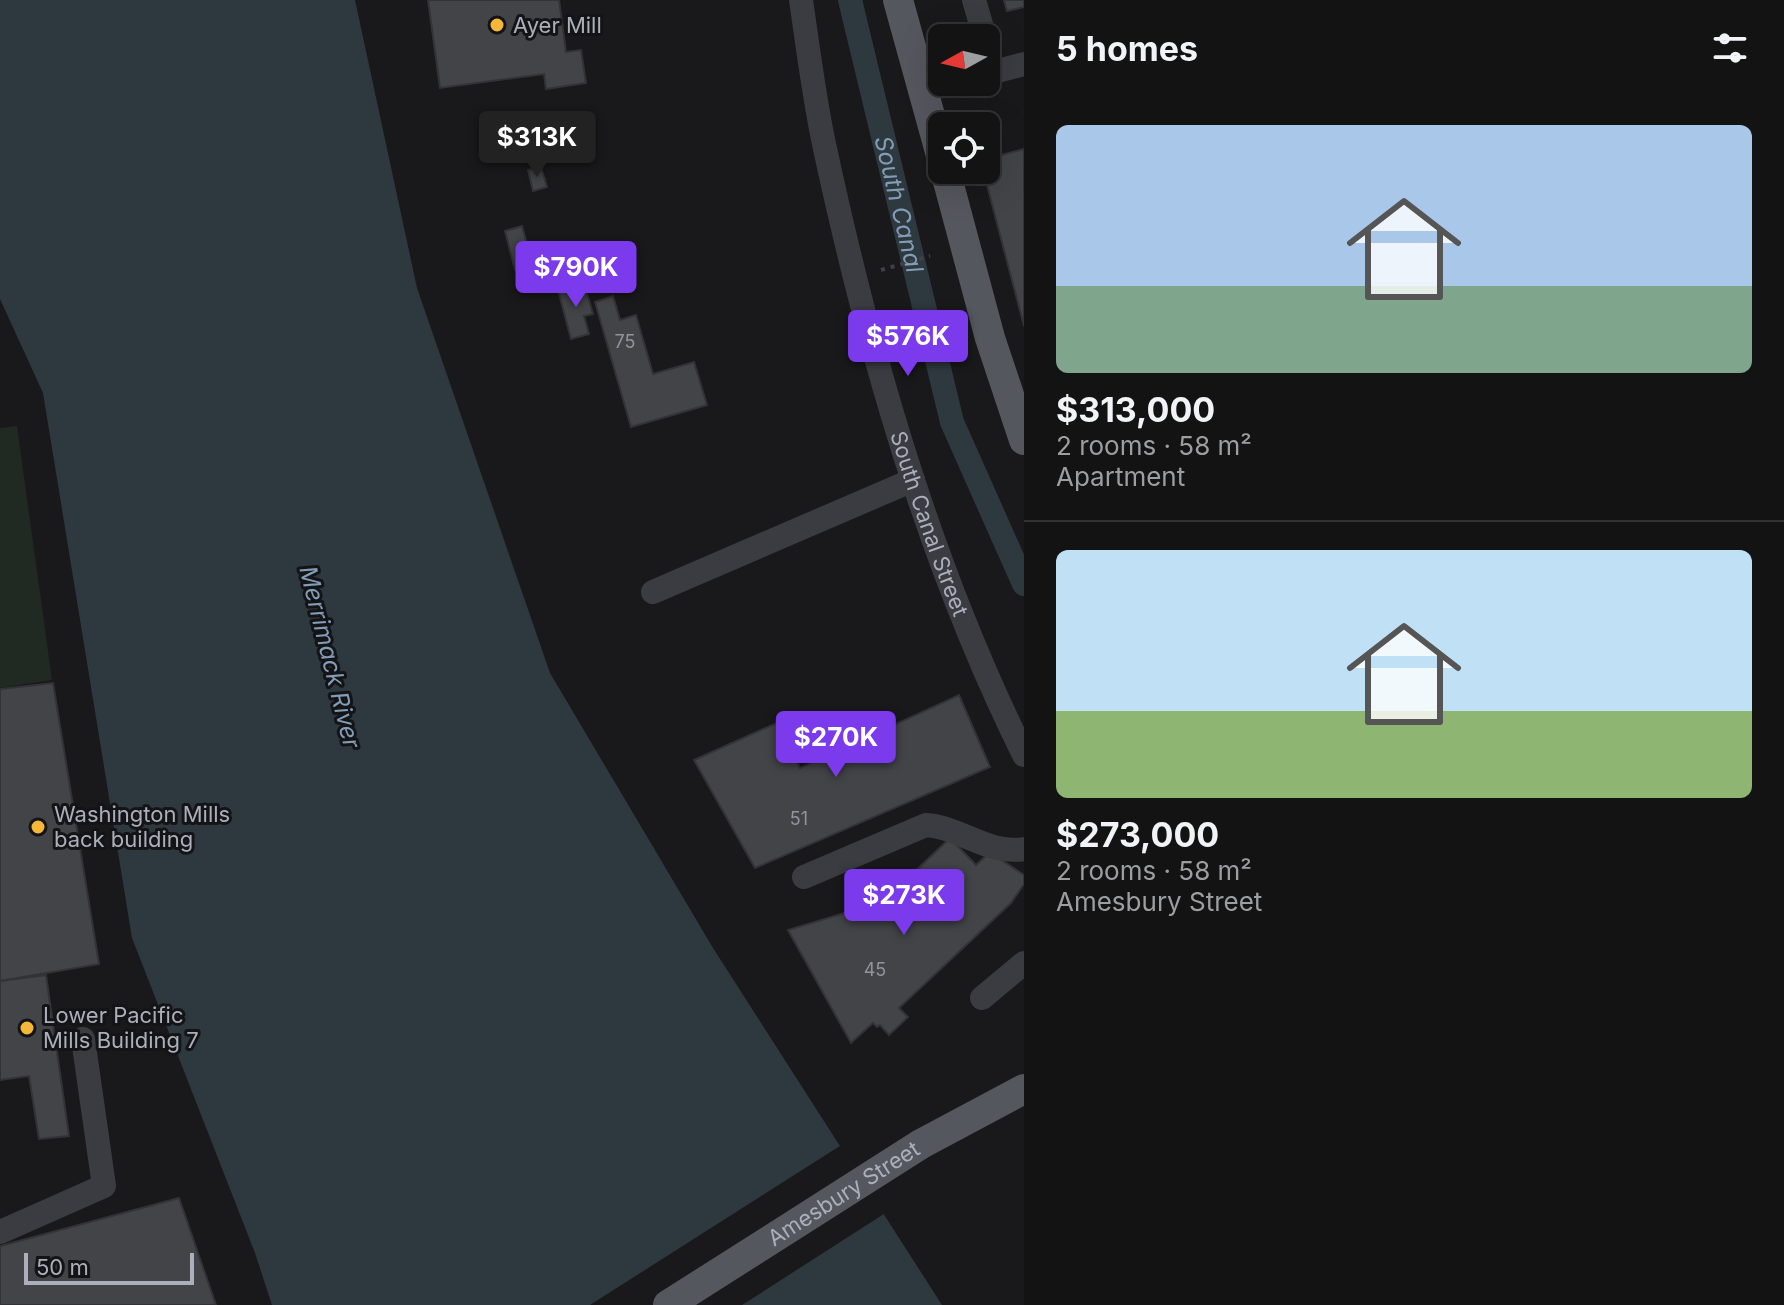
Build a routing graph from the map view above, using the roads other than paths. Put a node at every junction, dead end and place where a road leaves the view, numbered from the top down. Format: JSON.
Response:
{"nodes":[{"id":1,"x":801,"y":0,"type":"edge"},
{"id":2,"x":898,"y":0,"type":"edge"},
{"id":3,"x":974,"y":0,"type":"edge"},
{"id":4,"x":981,"y":24,"type":"edge"},
{"id":5,"x":1024,"y":64,"type":"edge"},
{"id":6,"x":1000,"y":70,"type":"edge"},
{"id":7,"x":928,"y":90,"type":"edge"},
{"id":8,"x":923,"y":91,"type":"junction"},
{"id":9,"x":929,"y":112,"type":"edge"},
{"id":10,"x":949,"y":184,"type":"edge"},
{"id":11,"x":1024,"y":440,"type":"edge"},
{"id":12,"x":913,"y":480,"type":"junction"},
{"id":13,"x":653,"y":592,"type":"dead end"},
{"id":14,"x":1024,"y":755,"type":"edge"},
{"id":15,"x":1024,"y":849,"type":"edge"},
{"id":16,"x":804,"y":877,"type":"dead end"},
{"id":17,"x":1024,"y":963,"type":"edge"},
{"id":18,"x":982,"y":998,"type":"dead end"},
{"id":19,"x":83,"y":1039,"type":"dead end"},
{"id":20,"x":1024,"y":1089,"type":"edge"},
{"id":21,"x":0,"y":1232,"type":"edge"},
{"id":22,"x":668,"y":1305,"type":"edge"}],
"edges":[{"from":1,"to":12,"type":"street","name":"South Canal Street"},
{"from":2,"to":8,"type":"main road"},
{"from":3,"to":4,"type":"street"},
{"from":5,"to":6,"type":"street"},
{"from":7,"to":8,"type":"street"},
{"from":8,"to":9,"type":"main road"},
{"from":10,"to":11,"type":"main road"},
{"from":12,"to":13,"type":"street"},
{"from":12,"to":14,"type":"street","name":"South Canal Street"},
{"from":15,"to":16,"type":"street"},
{"from":17,"to":18,"type":"street"},
{"from":19,"to":21,"type":"street"},
{"from":20,"to":22,"type":"main road","name":"Amesbury Street"}]}
